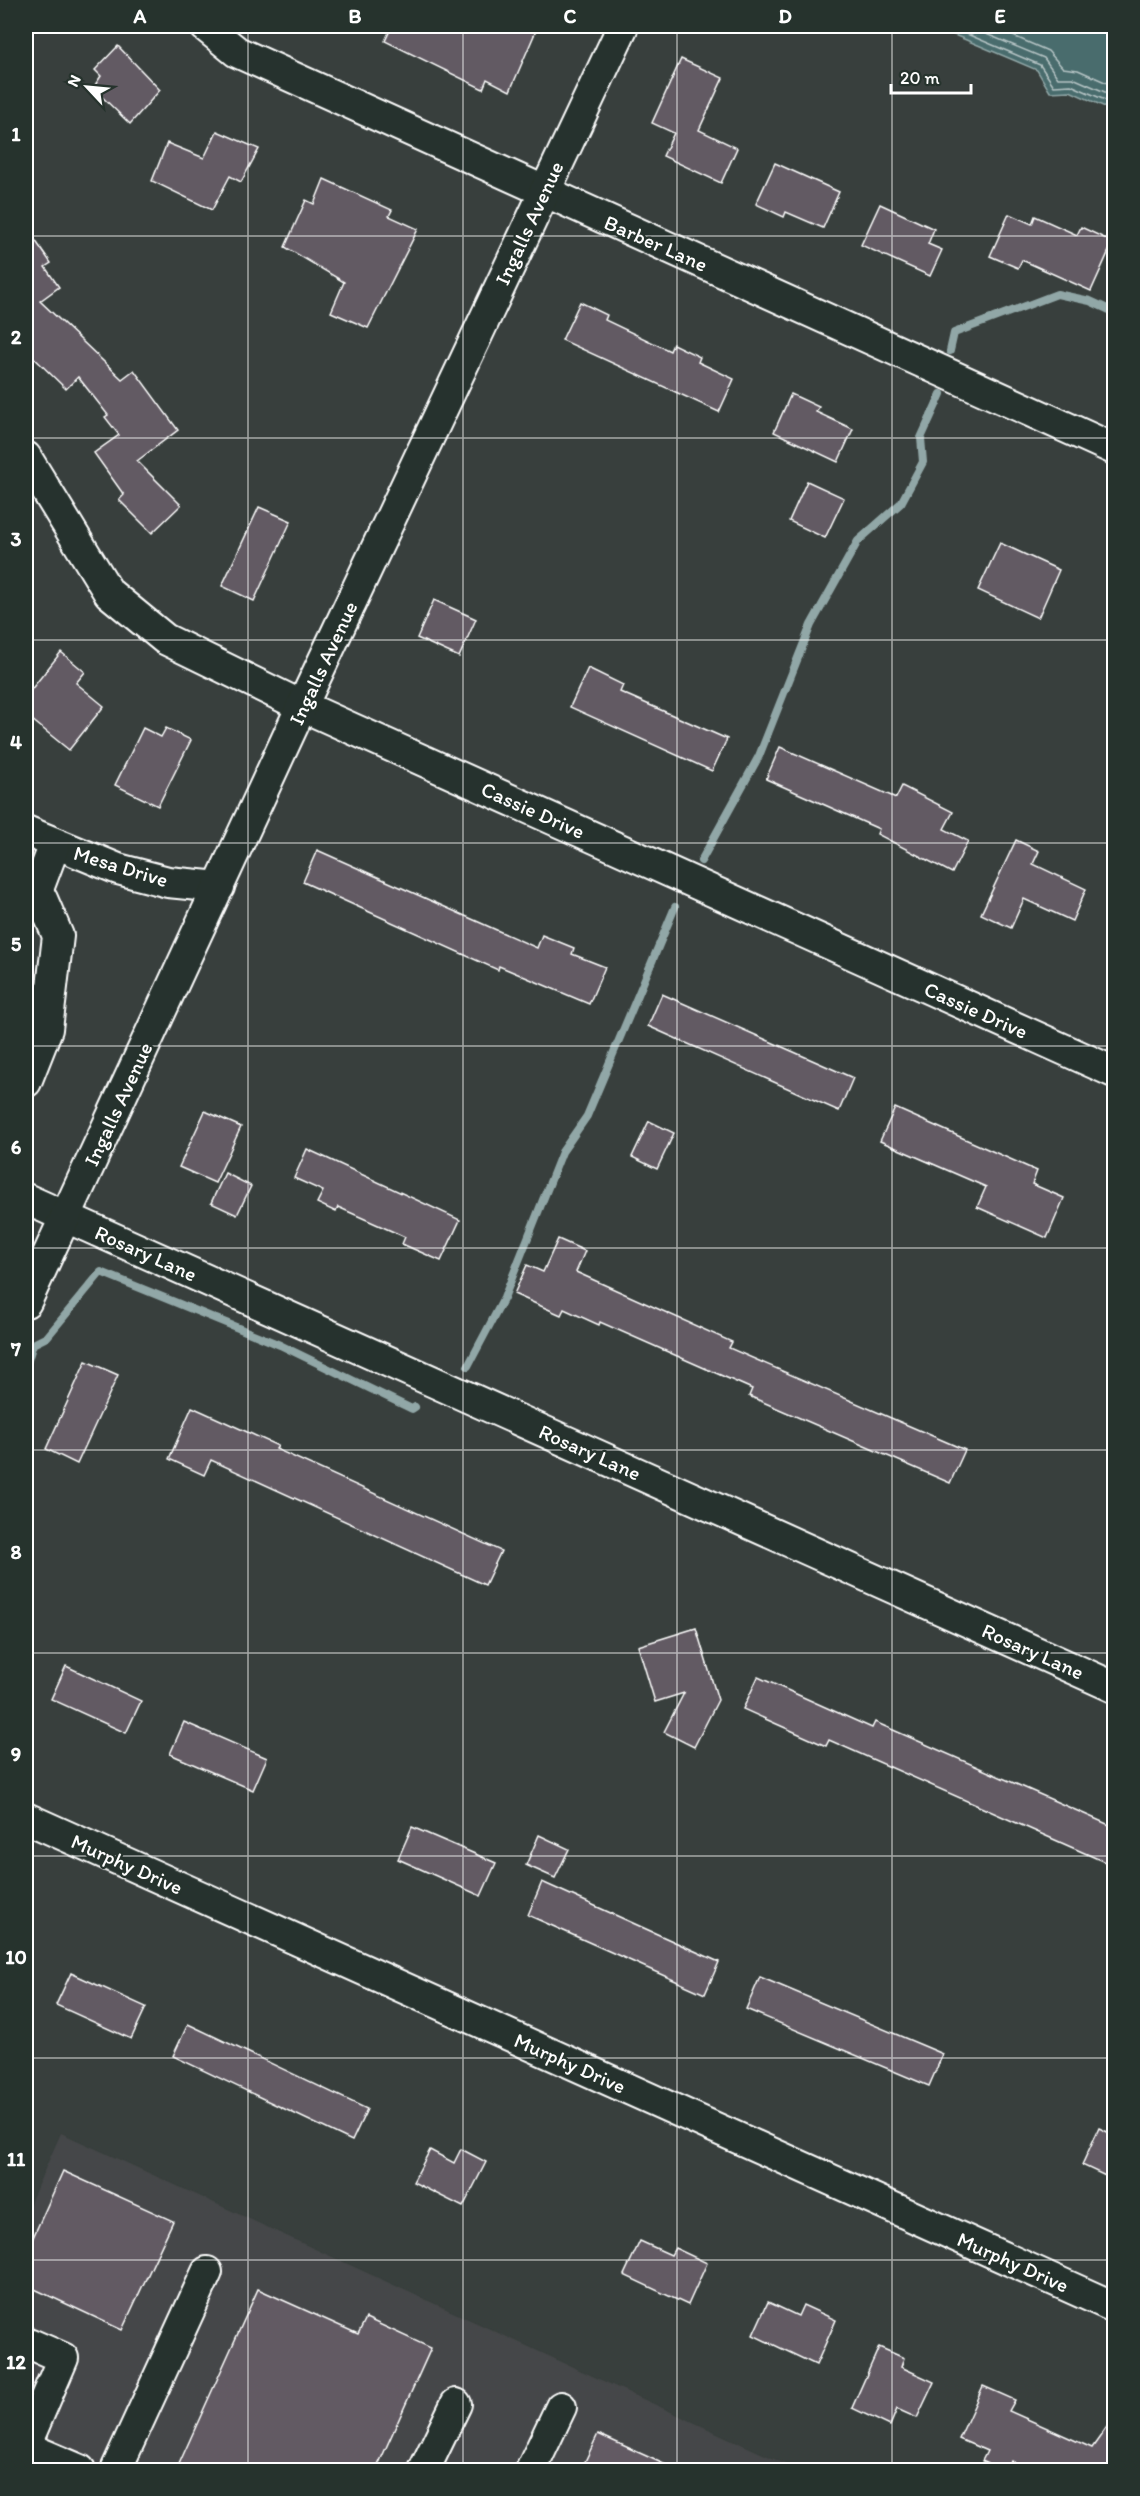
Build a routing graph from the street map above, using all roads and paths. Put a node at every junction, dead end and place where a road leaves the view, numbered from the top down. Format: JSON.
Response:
{"nodes":[{"id":1,"x":205,"y":26,"type":"edge"},
{"id":2,"x":623,"y":26,"type":"edge"},
{"id":3,"x":543,"y":192,"type":"junction"},
{"id":4,"x":1114,"y":448,"type":"edge"},
{"id":5,"x":26,"y":457,"type":"edge"},
{"id":6,"x":302,"y":706,"type":"junction"},
{"id":7,"x":26,"y":831,"type":"edge"},
{"id":8,"x":55,"y":844,"type":"junction"},
{"id":9,"x":219,"y":887,"type":"junction"},
{"id":10,"x":30,"y":896,"type":"edge"},
{"id":11,"x":1114,"y":1072,"type":"edge"},
{"id":12,"x":26,"y":1082,"type":"edge"},
{"id":13,"x":26,"y":1199,"type":"edge"},
{"id":14,"x":65,"y":1217,"type":"junction"},
{"id":15,"x":26,"y":1302,"type":"edge"},
{"id":16,"x":1114,"y":1687,"type":"edge"},
{"id":17,"x":26,"y":1818,"type":"edge"},
{"id":18,"x":207,"y":2272,"type":"dead end"},
{"id":19,"x":1114,"y":2307,"type":"edge"},
{"id":20,"x":26,"y":2342,"type":"edge"},
{"id":21,"x":456,"y":2404,"type":"dead end"},
{"id":22,"x":561,"y":2408,"type":"dead end"},
{"id":23,"x":26,"y":2445,"type":"edge"},
{"id":24,"x":71,"y":2469,"type":"edge"},
{"id":25,"x":116,"y":2470,"type":"edge"},
{"id":26,"x":424,"y":2470,"type":"edge"},
{"id":27,"x":531,"y":2470,"type":"edge"}],
"edges":[{"from":1,"to":3,"type":"street","name":"Barber Lane"},
{"from":2,"to":3,"type":"street","name":"Ingalls Avenue"},
{"from":3,"to":4,"type":"street","name":"Barber Lane"},
{"from":3,"to":6,"type":"street","name":"Ingalls Avenue"},
{"from":5,"to":6,"type":"street","name":"Cassie Drive"},
{"from":6,"to":9,"type":"street","name":"Ingalls Avenue"},
{"from":6,"to":11,"type":"street","name":"Cassie Drive"},
{"from":7,"to":8,"type":"street","name":"Mesa Drive"},
{"from":8,"to":9,"type":"street","name":"Mesa Drive"},
{"from":8,"to":10,"type":"street"},
{"from":9,"to":14,"type":"street","name":"Ingalls Avenue"},
{"from":10,"to":12,"type":"street"},
{"from":13,"to":14,"type":"street","name":"Rosary Lane"},
{"from":14,"to":15,"type":"street","name":"Ingalls Avenue"},
{"from":14,"to":16,"type":"street","name":"Rosary Lane"},
{"from":17,"to":19,"type":"street","name":"Murphy Drive"},
{"from":18,"to":25,"type":"street"},
{"from":20,"to":23,"type":"street"},
{"from":21,"to":26,"type":"street"},
{"from":22,"to":27,"type":"street"},
{"from":23,"to":24,"type":"street"}]}
